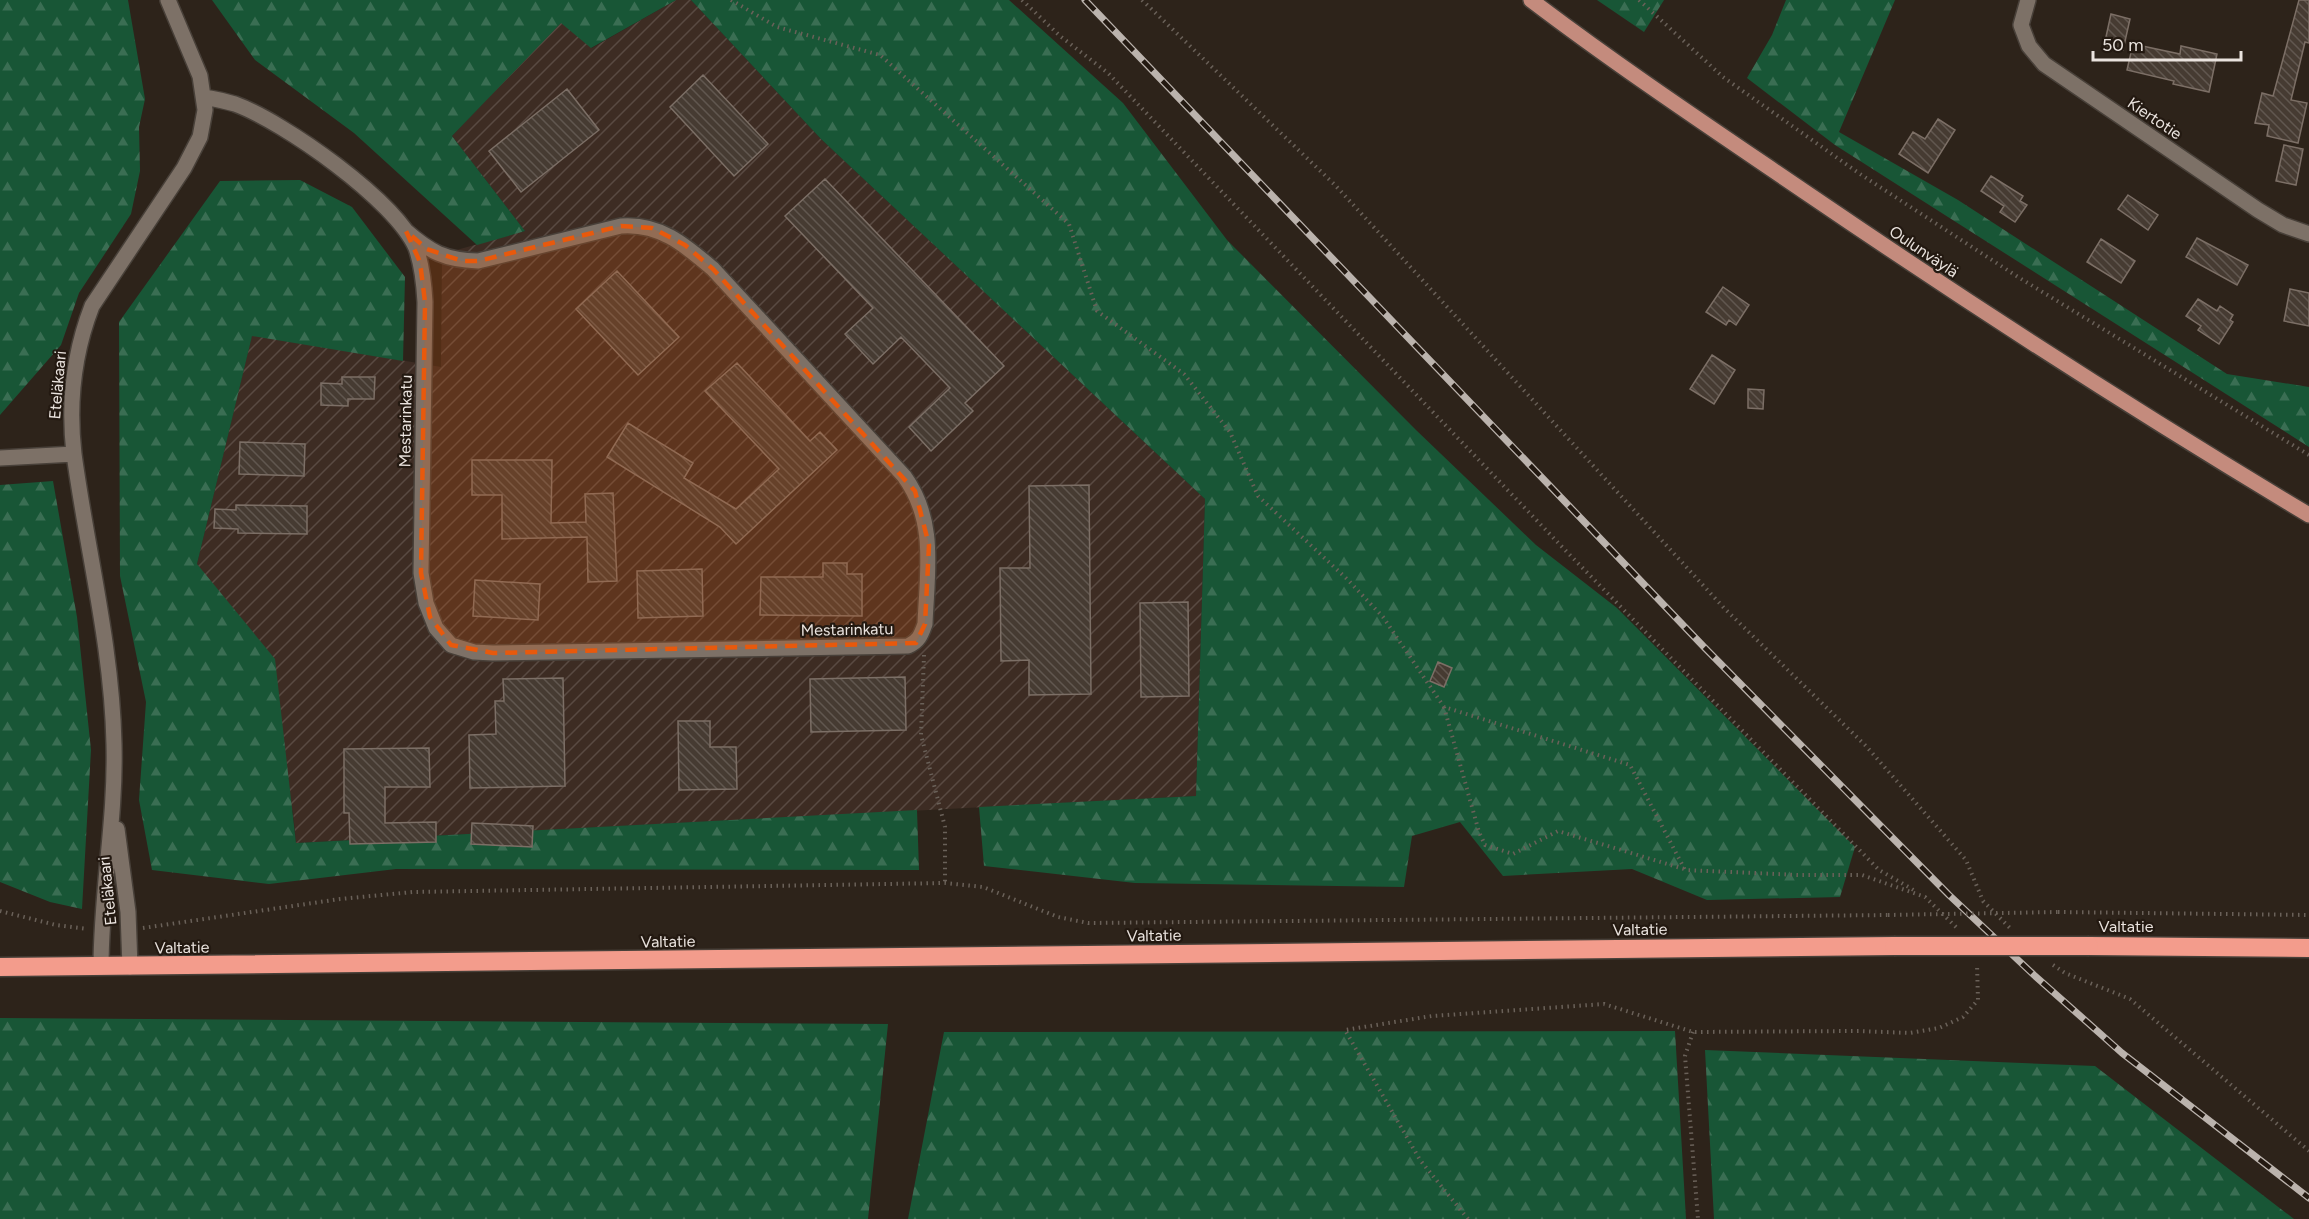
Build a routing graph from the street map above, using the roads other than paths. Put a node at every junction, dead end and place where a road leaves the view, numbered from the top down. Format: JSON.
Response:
{"nodes":[{"id":1,"x":168,"y":0,"type":"edge"},
{"id":2,"x":1531,"y":0,"type":"edge"},
{"id":3,"x":2028,"y":0,"type":"edge"},
{"id":4,"x":204,"y":97,"type":"junction"},
{"id":5,"x":406,"y":231,"type":"junction"},
{"id":6,"x":2309,"y":234,"type":"edge"},
{"id":7,"x":74,"y":454,"type":"junction"},
{"id":8,"x":0,"y":458,"type":"edge"},
{"id":9,"x":2309,"y":515,"type":"edge"},
{"id":10,"x":113,"y":812,"type":"junction"},
{"id":11,"x":2309,"y":948,"type":"edge"},
{"id":12,"x":0,"y":967,"type":"edge"},
{"id":13,"x":101,"y":967,"type":"junction"},
{"id":14,"x":130,"y":967,"type":"junction"}],
"edges":[{"from":1,"to":4,"type":"street","name":"Eteläkaari"},
{"from":2,"to":9,"type":"main road","name":"Oulunväylä"},
{"from":3,"to":6,"type":"street","name":"Kiertotie"},
{"from":4,"to":5,"type":"street","name":"Mestarinkatu"},
{"from":4,"to":7,"type":"street","name":"Eteläkaari"},
{"from":5,"to":5,"type":"street","name":"Mestarinkatu"},
{"from":7,"to":8,"type":"street"},
{"from":7,"to":10,"type":"street","name":"Eteläkaari"},
{"from":10,"to":13,"type":"street","name":"Eteläkaari"},
{"from":10,"to":14,"type":"street","name":"Eteläkaari"},
{"from":11,"to":14,"type":"highway","name":"Valtatie","bridge":true},
{"from":12,"to":13,"type":"highway","name":"Valtatie"},
{"from":13,"to":14,"type":"highway","name":"Valtatie"}]}
